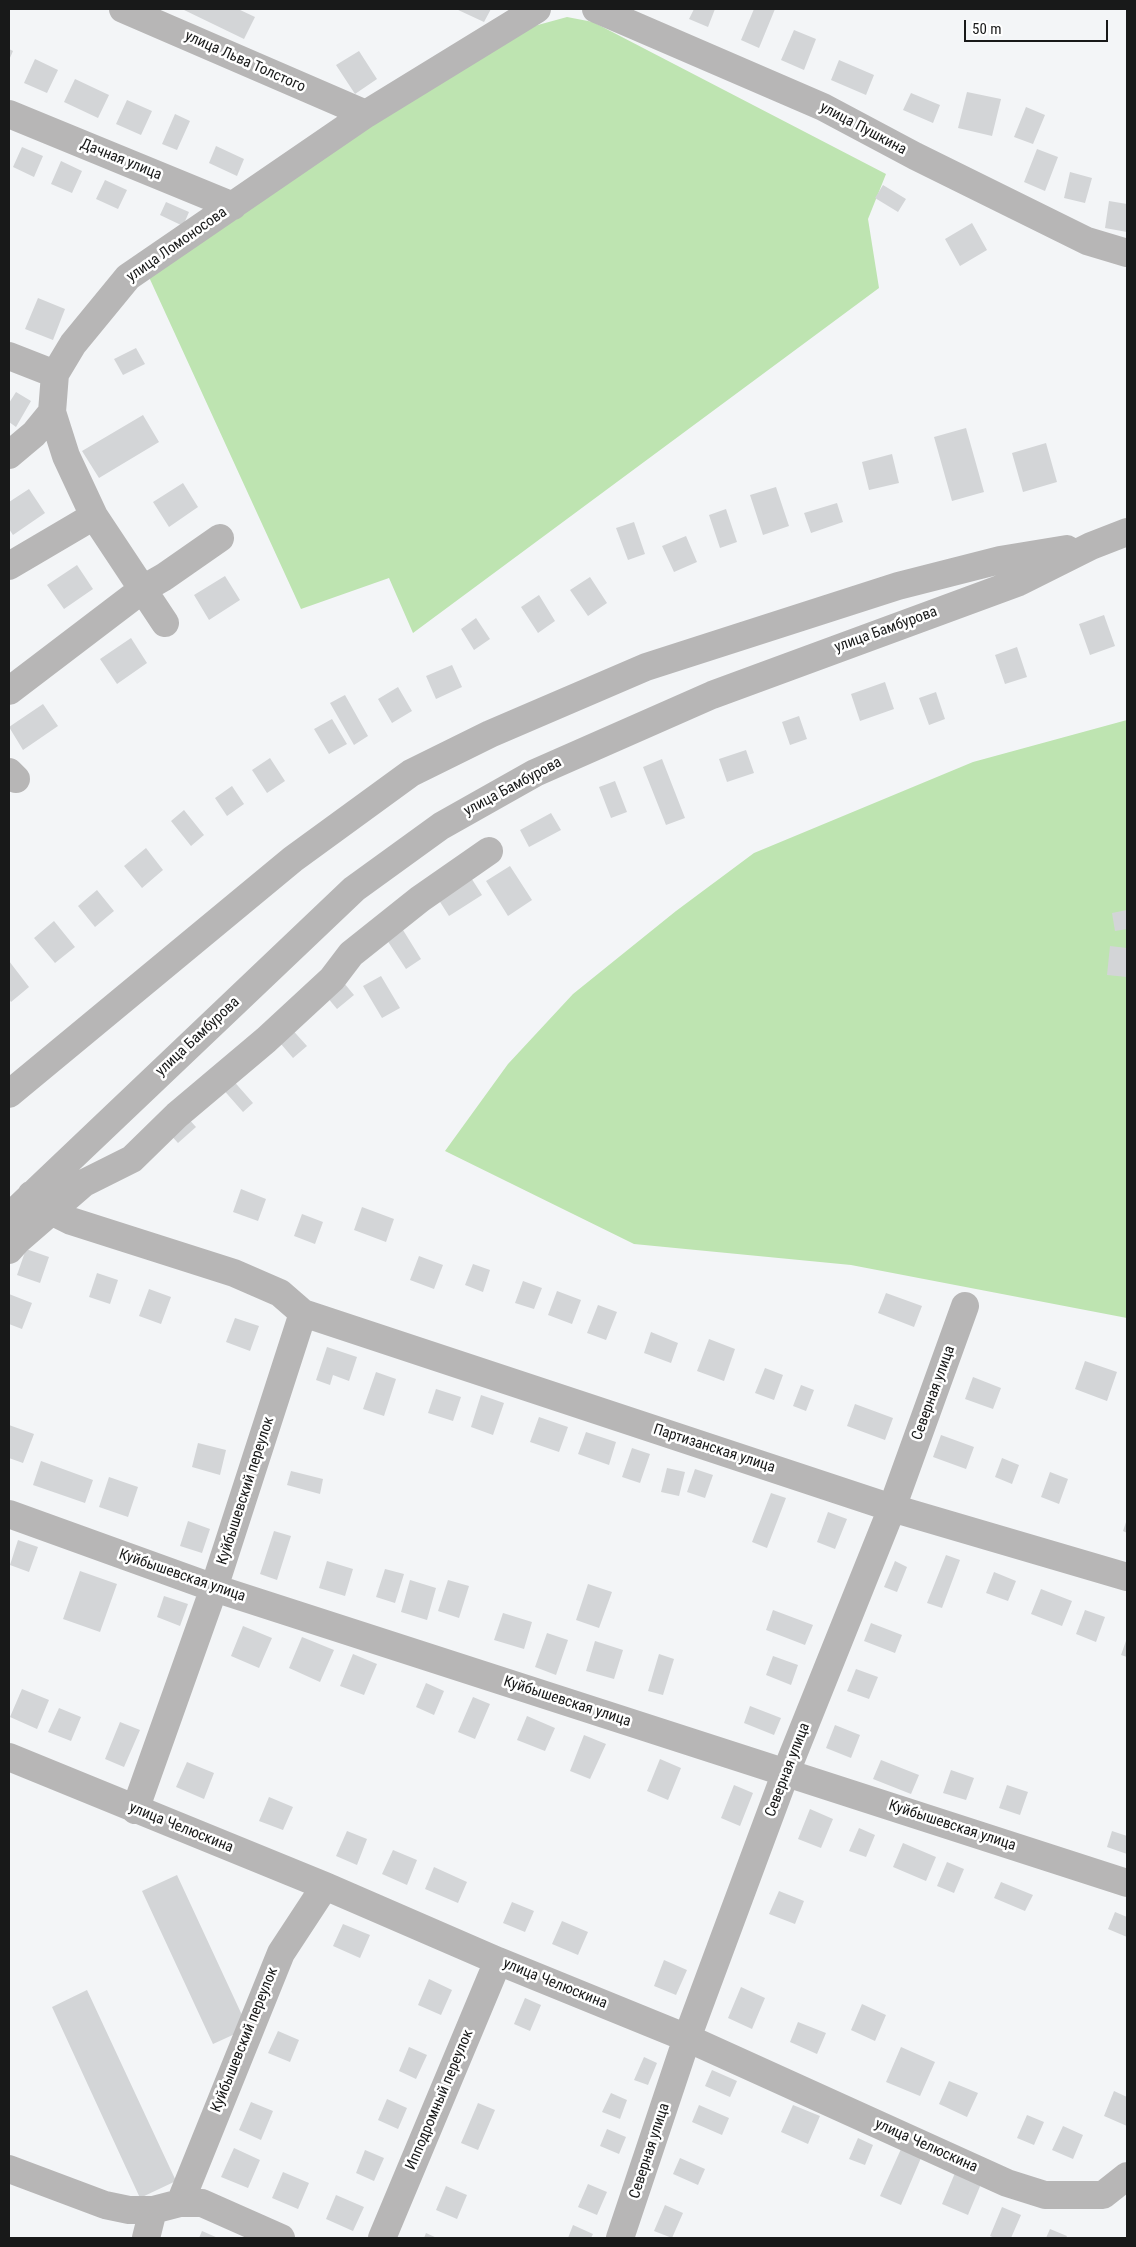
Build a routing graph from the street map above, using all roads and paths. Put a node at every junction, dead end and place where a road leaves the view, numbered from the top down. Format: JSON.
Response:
{"nodes":[{"id":1,"x":123,"y":9,"type":"edge"},
{"id":2,"x":537,"y":9,"type":"edge"},
{"id":3,"x":596,"y":9,"type":"edge"},
{"id":4,"x":9,"y":114,"type":"edge"},
{"id":5,"x":366,"y":114,"type":"junction"},
{"id":6,"x":233,"y":206,"type":"junction"},
{"id":7,"x":1127,"y":253,"type":"edge"},
{"id":8,"x":9,"y":356,"type":"edge"},
{"id":9,"x":55,"y":374,"type":"junction"},
{"id":10,"x":52,"y":412,"type":"junction"},
{"id":11,"x":9,"y":455,"type":"edge"},
{"id":12,"x":94,"y":516,"type":"junction"},
{"id":13,"x":1127,"y":532,"type":"edge"},
{"id":14,"x":220,"y":538,"type":"dead end"},
{"id":15,"x":1091,"y":546,"type":"junction"},
{"id":16,"x":9,"y":566,"type":"edge"},
{"id":17,"x":143,"y":589,"type":"junction"},
{"id":18,"x":164,"y":623,"type":"dead end"},
{"id":19,"x":9,"y":691,"type":"edge"},
{"id":20,"x":489,"y":852,"type":"dead end"},
{"id":21,"x":9,"y":1094,"type":"edge"},
{"id":22,"x":41,"y":1203,"type":"junction"},
{"id":23,"x":9,"y":1217,"type":"edge"},
{"id":24,"x":9,"y":1250,"type":"edge"},
{"id":25,"x":965,"y":1306,"type":"dead end"},
{"id":26,"x":303,"y":1313,"type":"junction"},
{"id":27,"x":892,"y":1508,"type":"junction"},
{"id":28,"x":9,"y":1514,"type":"edge"},
{"id":29,"x":1127,"y":1577,"type":"edge"},
{"id":30,"x":214,"y":1588,"type":"junction"},
{"id":31,"x":9,"y":1757,"type":"edge"},
{"id":32,"x":786,"y":1772,"type":"junction"},
{"id":33,"x":135,"y":1810,"type":"junction"},
{"id":34,"x":1127,"y":1883,"type":"edge"},
{"id":35,"x":326,"y":1886,"type":"junction"},
{"id":36,"x":498,"y":1961,"type":"junction"},
{"id":37,"x":687,"y":2038,"type":"junction"},
{"id":38,"x":9,"y":2169,"type":"edge"},
{"id":39,"x":1127,"y":2176,"type":"edge"},
{"id":40,"x":180,"y":2203,"type":"junction"},
{"id":41,"x":153,"y":2210,"type":"junction"},
{"id":42,"x":146,"y":2238,"type":"edge"},
{"id":43,"x":281,"y":2238,"type":"edge"},
{"id":44,"x":382,"y":2238,"type":"edge"},
{"id":45,"x":620,"y":2238,"type":"edge"}],
"edges":[{"from":1,"to":5,"type":"street","name":"улица Льва Толстого"},
{"from":2,"to":5,"type":"street","name":"улица Ломоносова"},
{"from":3,"to":7,"type":"street","name":"улица Пушкина"},
{"from":4,"to":6,"type":"street","name":"Дачная улица"},
{"from":5,"to":6,"type":"street","name":"улица Ломоносова"},
{"from":6,"to":9,"type":"street","name":"улица Ломоносова"},
{"from":8,"to":9,"type":"street"},
{"from":9,"to":10,"type":"street","name":"улица Ломоносова"},
{"from":10,"to":11,"type":"street"},
{"from":10,"to":12,"type":"street","name":"улица Ломоносова"},
{"from":12,"to":16,"type":"street"},
{"from":12,"to":17,"type":"street","name":"улица Ломоносова"},
{"from":13,"to":15,"type":"street","name":"улица Бамбурова"},
{"from":14,"to":17,"type":"street"},
{"from":15,"to":21,"type":"street"},
{"from":15,"to":22,"type":"street","name":"улица Бамбурова"},
{"from":17,"to":18,"type":"street","name":"улица Ломоносова"},
{"from":17,"to":19,"type":"street"},
{"from":20,"to":22,"type":"street"},
{"from":22,"to":23,"type":"street","name":"улица Бамбурова"},
{"from":22,"to":24,"type":"street"},
{"from":22,"to":26,"type":"street"},
{"from":25,"to":27,"type":"street","name":"Северная улица"},
{"from":26,"to":27,"type":"street","name":"Партизанская улица"},
{"from":26,"to":30,"type":"street","name":"Куйбышевский переулок"},
{"from":27,"to":29,"type":"street","name":"Партизанская улица"},
{"from":27,"to":32,"type":"street","name":"Северная улица"},
{"from":28,"to":30,"type":"street","name":"Куйбышевская улица"},
{"from":30,"to":32,"type":"street","name":"Куйбышевская улица"},
{"from":30,"to":33,"type":"street","name":"Куйбышевский переулок"},
{"from":31,"to":33,"type":"street","name":"улица Челюскина"},
{"from":32,"to":34,"type":"street","name":"Куйбышевская улица"},
{"from":32,"to":37,"type":"street","name":"Северная улица"},
{"from":33,"to":35,"type":"street","name":"улица Челюскина"},
{"from":35,"to":36,"type":"street","name":"улица Челюскина"},
{"from":35,"to":40,"type":"street","name":"Куйбышевский переулок"},
{"from":36,"to":37,"type":"street","name":"улица Челюскина"},
{"from":36,"to":44,"type":"street","name":"Ипподромный переулок"},
{"from":37,"to":39,"type":"street","name":"улица Челюскина"},
{"from":37,"to":45,"type":"street","name":"Северная улица"},
{"from":38,"to":41,"type":"street"},
{"from":40,"to":41,"type":"street"},
{"from":40,"to":43,"type":"street"},
{"from":41,"to":42,"type":"street"}]}
